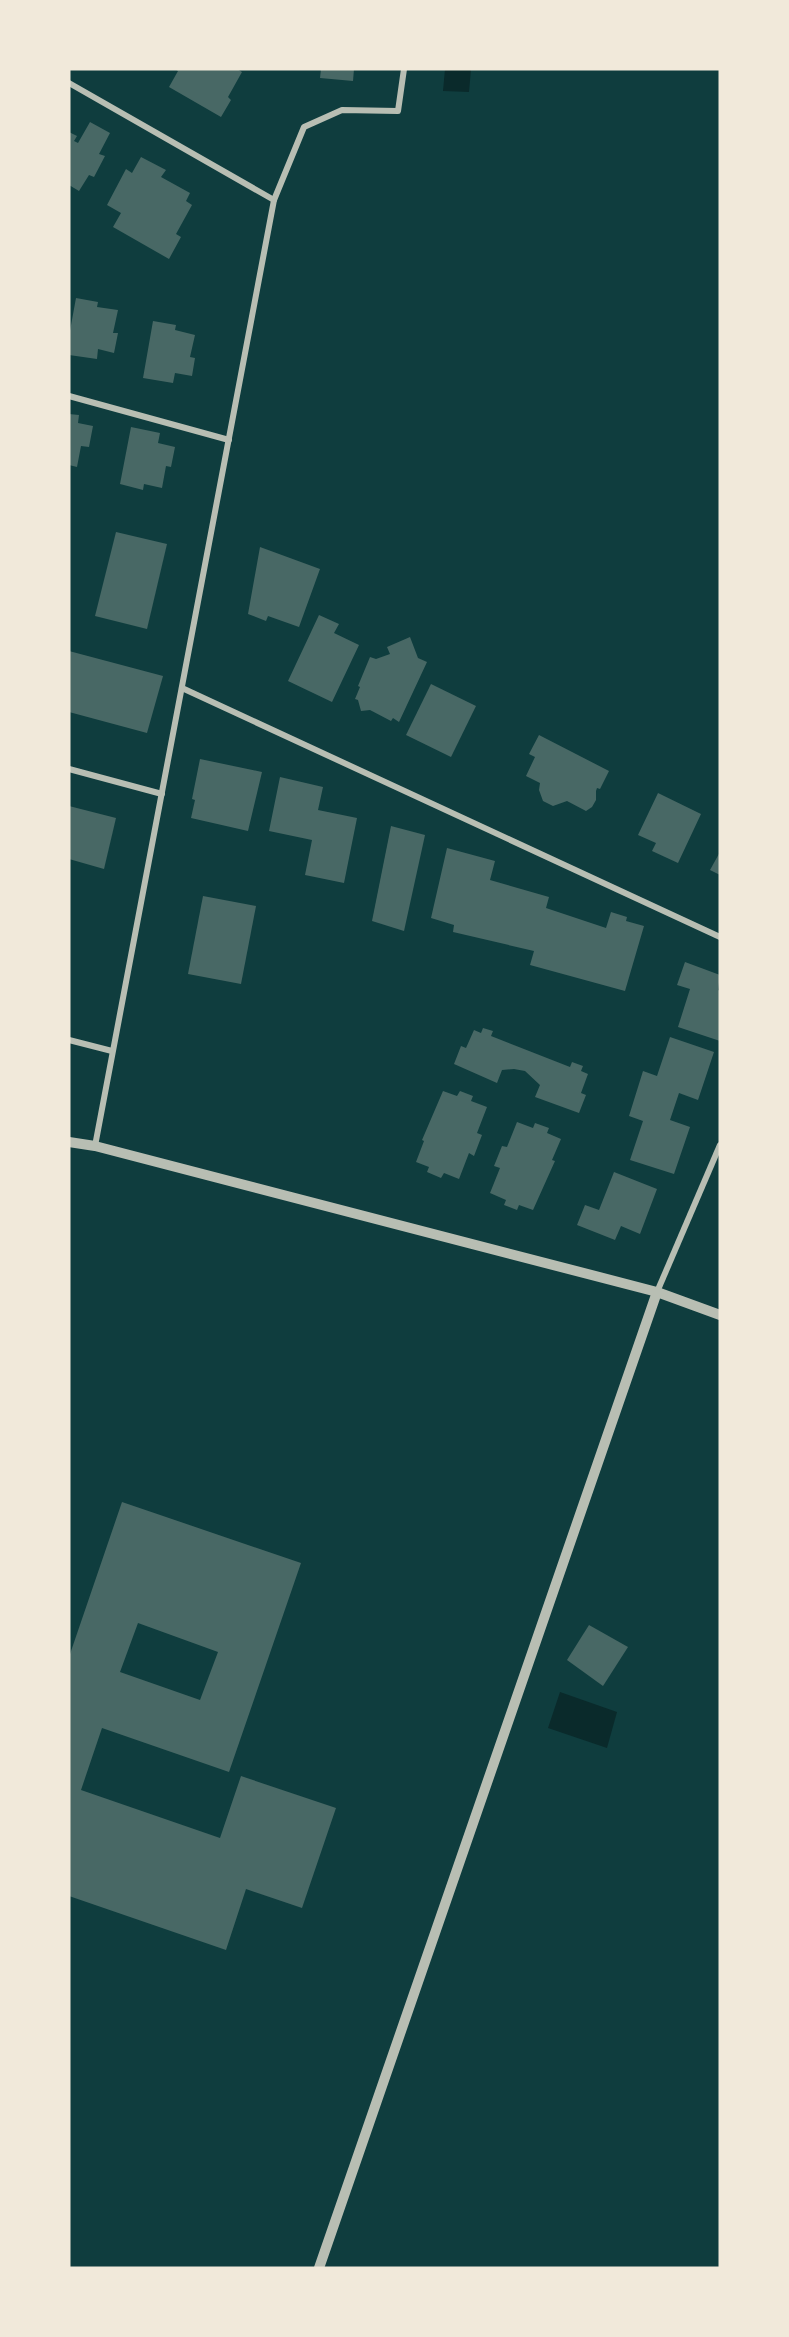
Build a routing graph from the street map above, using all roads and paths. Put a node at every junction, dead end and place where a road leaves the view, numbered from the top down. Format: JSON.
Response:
{"nodes":[{"id":1,"x":404,"y":69,"type":"edge"},
{"id":2,"x":69,"y":83,"type":"edge"},
{"id":3,"x":274,"y":200,"type":"junction"},
{"id":4,"x":69,"y":396,"type":"edge"},
{"id":5,"x":229,"y":440,"type":"junction"},
{"id":6,"x":182,"y":688,"type":"junction"},
{"id":7,"x":69,"y":769,"type":"edge"},
{"id":8,"x":162,"y":794,"type":"junction"},
{"id":9,"x":720,"y":937,"type":"edge"},
{"id":10,"x":69,"y":1040,"type":"edge"},
{"id":11,"x":112,"y":1051,"type":"junction"},
{"id":12,"x":69,"y":1142,"type":"edge"},
{"id":13,"x":720,"y":1145,"type":"edge"},
{"id":14,"x":95,"y":1146,"type":"junction"},
{"id":15,"x":657,"y":1292,"type":"junction"},
{"id":16,"x":720,"y":1315,"type":"edge"},
{"id":17,"x":319,"y":2268,"type":"edge"}],
"edges":[{"from":1,"to":3,"type":"street"},
{"from":2,"to":3,"type":"street"},
{"from":3,"to":5,"type":"street"},
{"from":4,"to":5,"type":"street"},
{"from":5,"to":6,"type":"street"},
{"from":6,"to":8,"type":"street"},
{"from":6,"to":9,"type":"street"},
{"from":7,"to":8,"type":"street"},
{"from":8,"to":11,"type":"street"},
{"from":10,"to":11,"type":"street"},
{"from":11,"to":14,"type":"street"},
{"from":12,"to":14,"type":"street"},
{"from":13,"to":15,"type":"street"},
{"from":14,"to":15,"type":"street"},
{"from":15,"to":16,"type":"street"},
{"from":15,"to":17,"type":"street"}]}
